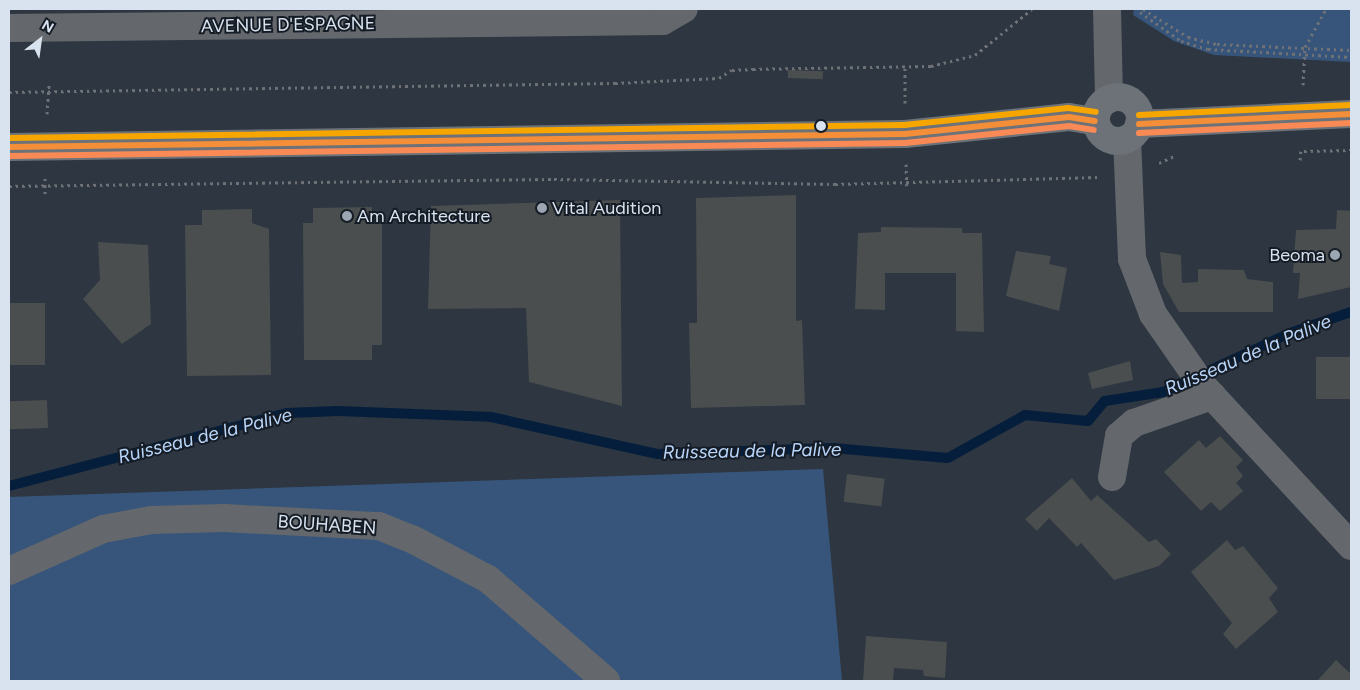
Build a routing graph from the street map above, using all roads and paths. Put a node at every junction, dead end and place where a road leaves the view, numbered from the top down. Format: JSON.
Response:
{"nodes":[{"id":1,"x":684,"y":9,"type":"edge"},
{"id":2,"x":1032,"y":9,"type":"edge"},
{"id":3,"x":1107,"y":9,"type":"edge"},
{"id":4,"x":1138,"y":9,"type":"edge"},
{"id":5,"x":1145,"y":9,"type":"edge"},
{"id":6,"x":1326,"y":9,"type":"edge"},
{"id":7,"x":9,"y":28,"type":"edge"},
{"id":8,"x":1305,"y":47,"type":"junction"},
{"id":9,"x":1351,"y":50,"type":"edge"},
{"id":10,"x":1351,"y":57,"type":"edge"},
{"id":11,"x":905,"y":66,"type":"junction"},
{"id":12,"x":906,"y":76,"type":"dead end"},
{"id":13,"x":9,"y":92,"type":"edge"},
{"id":14,"x":1102,"y":110,"type":"junction"},
{"id":15,"x":1351,"y":114,"type":"edge"},
{"id":16,"x":1133,"y":132,"type":"junction"},
{"id":17,"x":9,"y":147,"type":"edge"},
{"id":18,"x":1104,"y":176,"type":"dead end"},
{"id":19,"x":9,"y":186,"type":"edge"},
{"id":20,"x":1203,"y":384,"type":"junction"},
{"id":21,"x":1112,"y":477,"type":"dead end"},
{"id":22,"x":1351,"y":546,"type":"edge"},
{"id":23,"x":9,"y":571,"type":"edge"},
{"id":24,"x":606,"y":681,"type":"edge"}],
"edges":[{"from":1,"to":7,"type":"street","name":"AVENUE D'ESPAGNE"},
{"from":2,"to":11,"type":"path"},
{"from":3,"to":14,"type":"street"},
{"from":4,"to":10,"type":"path"},
{"from":5,"to":8,"type":"path"},
{"from":6,"to":8,"type":"path"},
{"from":8,"to":9,"type":"path"},
{"from":11,"to":12,"type":"path"},
{"from":11,"to":13,"type":"path"},
{"from":14,"to":16,"type":"main road"},
{"from":14,"to":16,"type":"main road"},
{"from":14,"to":17,"type":"main road"},
{"from":15,"to":16,"type":"main road"},
{"from":16,"to":20,"type":"street"},
{"from":18,"to":19,"type":"path"},
{"from":20,"to":21,"type":"street"},
{"from":20,"to":22,"type":"street"},
{"from":23,"to":24,"type":"street","name":"BOUHABEN"}]}
